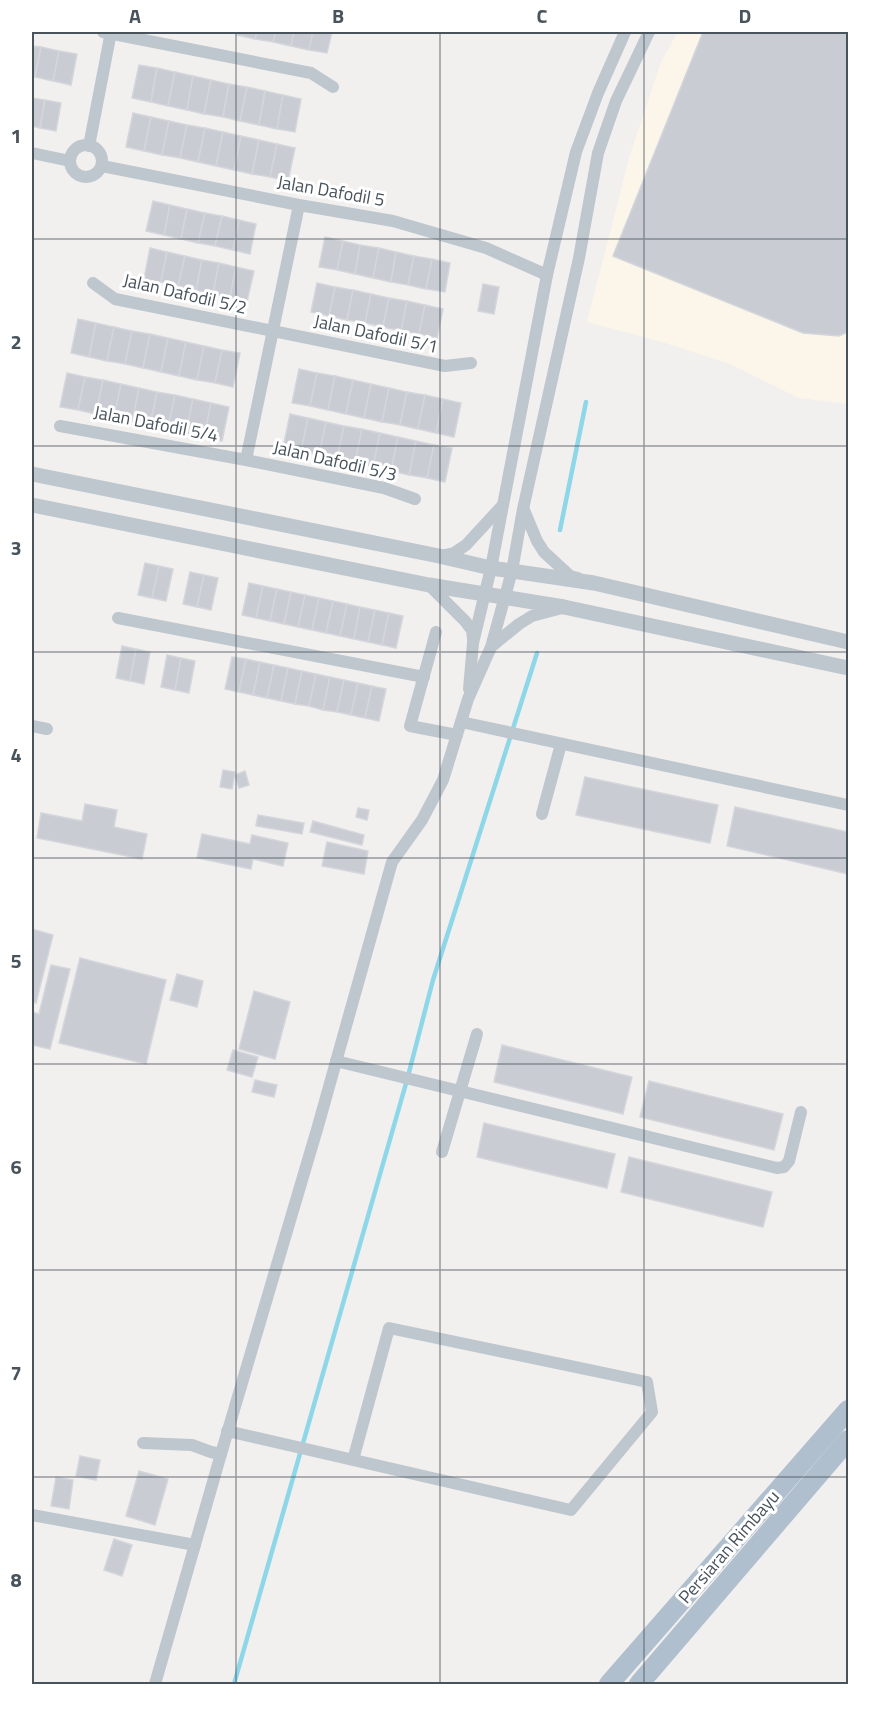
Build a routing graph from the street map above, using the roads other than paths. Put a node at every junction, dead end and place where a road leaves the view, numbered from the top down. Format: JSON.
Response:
{"nodes":[{"id":1,"x":109,"y":32,"type":"edge"},
{"id":2,"x":626,"y":32,"type":"edge"},
{"id":3,"x":649,"y":32,"type":"edge"},
{"id":4,"x":333,"y":87,"type":"dead end"},
{"id":5,"x":89,"y":146,"type":"junction"},
{"id":6,"x":32,"y":153,"type":"edge"},
{"id":7,"x":70,"y":161,"type":"junction"},
{"id":8,"x":102,"y":166,"type":"junction"},
{"id":9,"x":299,"y":205,"type":"junction"},
{"id":10,"x":547,"y":275,"type":"junction"},
{"id":11,"x":93,"y":283,"type":"dead end"},
{"id":12,"x":273,"y":331,"type":"junction"},
{"id":13,"x":471,"y":363,"type":"dead end"},
{"id":14,"x":60,"y":426,"type":"dead end"},
{"id":15,"x":246,"y":460,"type":"junction"},
{"id":16,"x":32,"y":474,"type":"edge"},
{"id":17,"x":415,"y":499,"type":"dead end"},
{"id":18,"x":32,"y":506,"type":"edge"},
{"id":19,"x":503,"y":506,"type":"junction"},
{"id":20,"x":523,"y":509,"type":"junction"},
{"id":21,"x":439,"y":556,"type":"junction"},
{"id":22,"x":491,"y":568,"type":"junction"},
{"id":23,"x":512,"y":572,"type":"junction"},
{"id":24,"x":594,"y":583,"type":"junction"},
{"id":25,"x":429,"y":585,"type":"junction"},
{"id":26,"x":485,"y":594,"type":"junction"},
{"id":27,"x":505,"y":597,"type":"junction"},
{"id":28,"x":564,"y":607,"type":"junction"},
{"id":29,"x":118,"y":618,"type":"dead end"},
{"id":30,"x":436,"y":632,"type":"dead end"},
{"id":31,"x":849,"y":642,"type":"edge"},
{"id":32,"x":473,"y":643,"type":"junction"},
{"id":33,"x":491,"y":647,"type":"junction"},
{"id":34,"x":849,"y":668,"type":"edge"},
{"id":35,"x":424,"y":677,"type":"junction"},
{"id":36,"x":468,"y":699,"type":"junction"},
{"id":37,"x":461,"y":722,"type":"junction"},
{"id":38,"x":32,"y":726,"type":"edge"},
{"id":39,"x":47,"y":729,"type":"dead end"},
{"id":40,"x":457,"y":735,"type":"junction"},
{"id":41,"x":561,"y":744,"type":"junction"},
{"id":42,"x":849,"y":805,"type":"edge"},
{"id":43,"x":542,"y":814,"type":"dead end"},
{"id":44,"x":477,"y":1034,"type":"dead end"},
{"id":45,"x":336,"y":1061,"type":"junction"},
{"id":46,"x":460,"y":1090,"type":"junction"},
{"id":47,"x":801,"y":1112,"type":"dead end"},
{"id":48,"x":442,"y":1152,"type":"dead end"},
{"id":49,"x":849,"y":1410,"type":"edge"},
{"id":50,"x":227,"y":1431,"type":"junction"},
{"id":51,"x":849,"y":1440,"type":"edge"},
{"id":52,"x":143,"y":1443,"type":"dead end"},
{"id":53,"x":216,"y":1453,"type":"junction"},
{"id":54,"x":353,"y":1460,"type":"junction"},
{"id":55,"x":32,"y":1515,"type":"edge"},
{"id":56,"x":195,"y":1545,"type":"junction"},
{"id":57,"x":155,"y":1684,"type":"edge"},
{"id":58,"x":609,"y":1684,"type":"edge"},
{"id":59,"x":639,"y":1684,"type":"edge"}],
"edges":[{"from":1,"to":4,"type":"street"},
{"from":1,"to":5,"type":"street"},
{"from":2,"to":10,"type":"street"},
{"from":3,"to":20,"type":"street"},
{"from":5,"to":7,"type":"street"},
{"from":5,"to":8,"type":"street"},
{"from":6,"to":7,"type":"street"},
{"from":7,"to":8,"type":"street"},
{"from":8,"to":9,"type":"street","name":"Jalan Dafodil 5"},
{"from":9,"to":10,"type":"street","name":"Jalan Dafodil 5"},
{"from":9,"to":12,"type":"street"},
{"from":10,"to":19,"type":"street"},
{"from":11,"to":12,"type":"street","name":"Jalan Dafodil 5/2"},
{"from":12,"to":13,"type":"street","name":"Jalan Dafodil 5/1"},
{"from":12,"to":15,"type":"street"},
{"from":14,"to":15,"type":"street","name":"Jalan Dafodil 5/4"},
{"from":15,"to":17,"type":"street","name":"Jalan Dafodil 5/3"},
{"from":16,"to":21,"type":"street"},
{"from":18,"to":25,"type":"street"},
{"from":19,"to":21,"type":"street"},
{"from":19,"to":22,"type":"street"},
{"from":20,"to":23,"type":"street"},
{"from":20,"to":24,"type":"street"},
{"from":21,"to":22,"type":"street"},
{"from":22,"to":23,"type":"street"},
{"from":22,"to":26,"type":"street"},
{"from":23,"to":24,"type":"street"},
{"from":23,"to":27,"type":"street"},
{"from":24,"to":31,"type":"street"},
{"from":25,"to":26,"type":"street"},
{"from":25,"to":32,"type":"street"},
{"from":26,"to":27,"type":"street"},
{"from":26,"to":32,"type":"street"},
{"from":27,"to":28,"type":"street"},
{"from":27,"to":33,"type":"street"},
{"from":28,"to":33,"type":"street"},
{"from":28,"to":34,"type":"street"},
{"from":29,"to":35,"type":"street"},
{"from":30,"to":35,"type":"street"},
{"from":32,"to":36,"type":"street"},
{"from":33,"to":36,"type":"street"},
{"from":35,"to":40,"type":"street"},
{"from":36,"to":37,"type":"street"},
{"from":37,"to":40,"type":"street"},
{"from":37,"to":41,"type":"street"},
{"from":38,"to":39,"type":"street"},
{"from":40,"to":45,"type":"street"},
{"from":41,"to":42,"type":"street"},
{"from":41,"to":43,"type":"street"},
{"from":44,"to":46,"type":"street"},
{"from":45,"to":46,"type":"street"},
{"from":45,"to":50,"type":"street"},
{"from":46,"to":47,"type":"street"},
{"from":46,"to":48,"type":"street"},
{"from":49,"to":58,"type":"main road","name":"Persiaran Rimbayu"},
{"from":50,"to":53,"type":"street"},
{"from":50,"to":54,"type":"street"},
{"from":51,"to":59,"type":"main road","name":"Persiaran Rimbayu"},
{"from":52,"to":53,"type":"street"},
{"from":53,"to":56,"type":"street"},
{"from":54,"to":54,"type":"street"},
{"from":55,"to":56,"type":"street"},
{"from":56,"to":57,"type":"street"}]}
